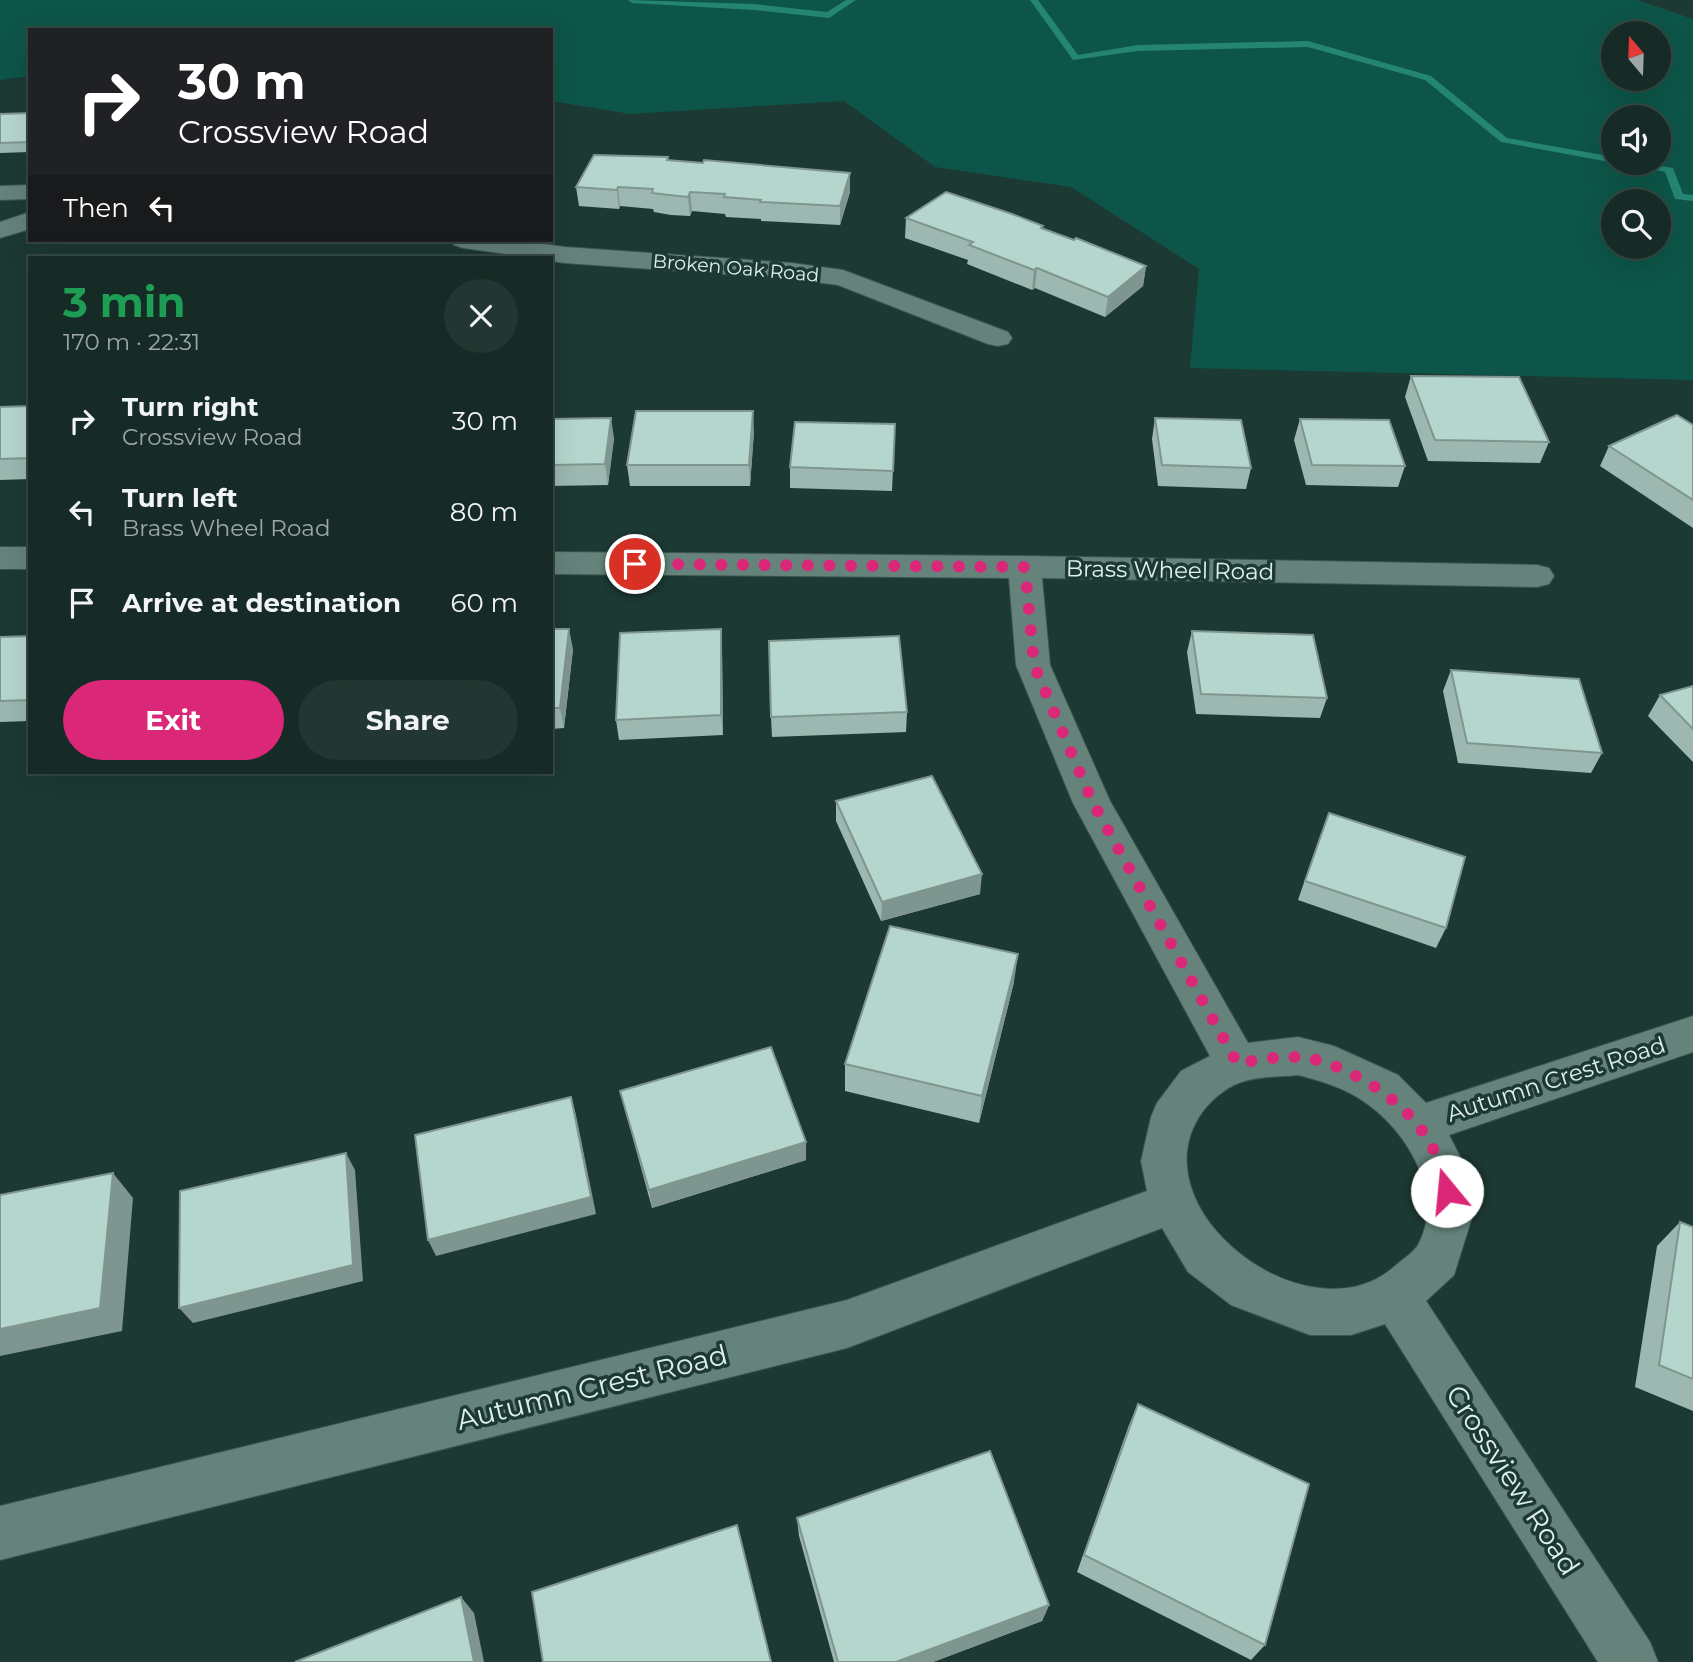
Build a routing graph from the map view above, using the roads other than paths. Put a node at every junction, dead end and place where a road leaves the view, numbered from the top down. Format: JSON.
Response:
{"nodes":[{"id":1,"x":28,"y":192,"type":"edge"},
{"id":2,"x":0,"y":193,"type":"edge"},
{"id":3,"x":28,"y":221,"type":"edge"},
{"id":4,"x":0,"y":230,"type":"edge"},
{"id":5,"x":477,"y":242,"type":"edge"},
{"id":6,"x":998,"y":338,"type":"dead end"},
{"id":7,"x":0,"y":558,"type":"edge"},
{"id":8,"x":28,"y":558,"type":"edge"},
{"id":9,"x":553,"y":563,"type":"edge"},
{"id":10,"x":1025,"y":567,"type":"junction"},
{"id":11,"x":1537,"y":576,"type":"dead end"},
{"id":12,"x":1693,"y":1034,"type":"edge"},
{"id":13,"x":1237,"y":1063,"type":"junction"},
{"id":14,"x":1419,"y":1125,"type":"junction"},
{"id":15,"x":1172,"y":1203,"type":"junction"},
{"id":16,"x":1396,"y":1297,"type":"junction"},
{"id":17,"x":0,"y":1533,"type":"edge"},
{"id":18,"x":1630,"y":1662,"type":"edge"}],
"edges":[{"from":1,"to":2,"type":"street"},
{"from":3,"to":4,"type":"street"},
{"from":5,"to":6,"type":"street","name":"Broken Oak Road"},
{"from":7,"to":8,"type":"street"},
{"from":9,"to":10,"type":"street","name":"Brass Wheel Road"},
{"from":10,"to":11,"type":"street","name":"Brass Wheel Road"},
{"from":10,"to":13,"type":"street"},
{"from":12,"to":14,"type":"street","name":"Autumn Crest Road"},
{"from":13,"to":14,"type":"street"},
{"from":13,"to":15,"type":"street"},
{"from":14,"to":16,"type":"street"},
{"from":15,"to":16,"type":"street"},
{"from":15,"to":17,"type":"street","name":"Autumn Crest Road"},
{"from":16,"to":18,"type":"street","name":"Crossview Road"}]}
